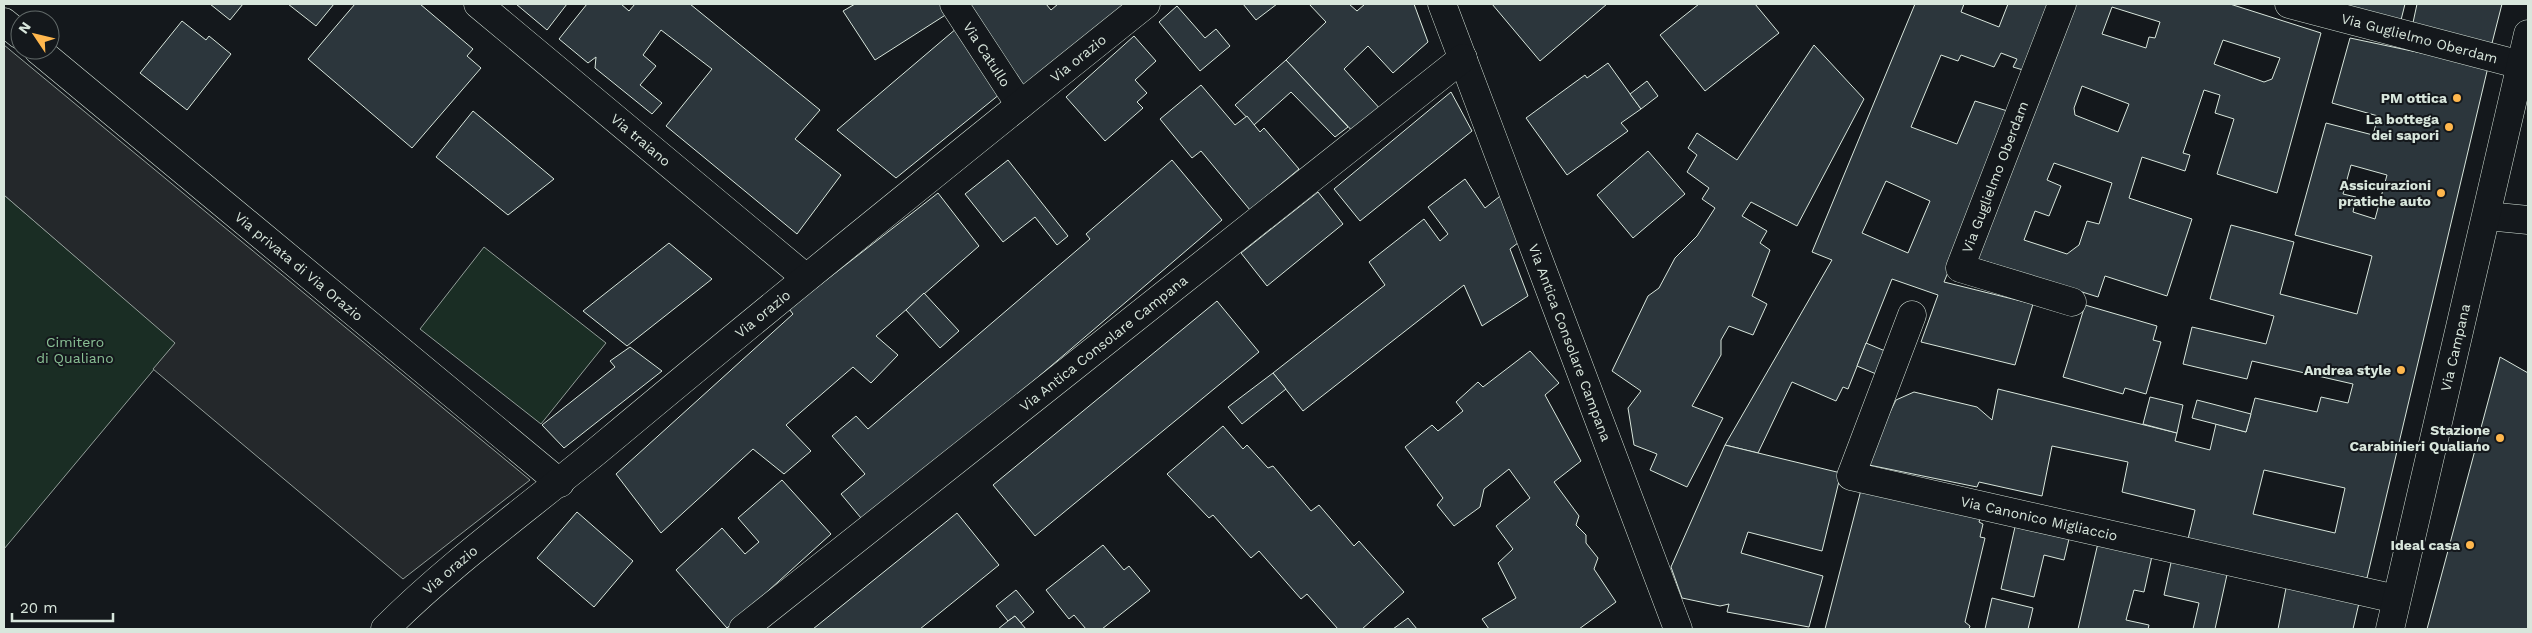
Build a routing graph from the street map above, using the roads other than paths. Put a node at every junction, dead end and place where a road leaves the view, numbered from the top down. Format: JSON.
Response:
{"nodes":[{"id":1,"x":478,"y":4,"type":"edge"},
{"id":2,"x":954,"y":4,"type":"edge"},
{"id":3,"x":1146,"y":4,"type":"edge"},
{"id":4,"x":1442,"y":4,"type":"edge"},
{"id":5,"x":2062,"y":4,"type":"edge"},
{"id":6,"x":2289,"y":4,"type":"edge"},
{"id":7,"x":2528,"y":34,"type":"edge"},
{"id":8,"x":1463,"y":58,"type":"junction"},
{"id":9,"x":50,"y":60,"type":"edge"},
{"id":10,"x":2521,"y":66,"type":"junction"},
{"id":11,"x":1020,"y":105,"type":"junction"},
{"id":12,"x":2487,"y":216,"type":"junction"},
{"id":13,"x":2528,"y":220,"type":"edge"},
{"id":14,"x":805,"y":277,"type":"junction"},
{"id":15,"x":2072,"y":302,"type":"dead end"},
{"id":16,"x":1912,"y":315,"type":"dead end"},
{"id":17,"x":560,"y":482,"type":"junction"},
{"id":18,"x":2396,"y":599,"type":"junction"},
{"id":19,"x":385,"y":629,"type":"edge"},
{"id":20,"x":743,"y":629,"type":"edge"},
{"id":21,"x":1678,"y":629,"type":"edge"},
{"id":22,"x":2390,"y":629,"type":"edge"}],
"edges":[{"from":1,"to":14,"type":"street","name":"Via traiano"},
{"from":2,"to":11,"type":"street","name":"Via Catullo"},
{"from":3,"to":11,"type":"street","name":"Via orazio"},
{"from":4,"to":8,"type":"street","name":"Via Antica Consolare Campana"},
{"from":5,"to":15,"type":"street","name":"Via Guglielmo Oberdam"},
{"from":6,"to":10,"type":"street","name":"Via Guglielmo Oberdam"},
{"from":7,"to":10,"type":"street","name":"Via Campana"},
{"from":8,"to":20,"type":"street","name":"Via Antica Consolare Campana"},
{"from":8,"to":21,"type":"street","name":"Via Antica Consolare Campana"},
{"from":9,"to":17,"type":"street","name":"Via privata di Via Orazio"},
{"from":10,"to":12,"type":"street","name":"Via Campana"},
{"from":11,"to":14,"type":"street","name":"Via orazio"},
{"from":12,"to":13,"type":"street"},
{"from":12,"to":18,"type":"street","name":"Via Campana"},
{"from":14,"to":17,"type":"street","name":"Via orazio"},
{"from":16,"to":18,"type":"street","name":"Via Canonico Migliaccio"},
{"from":17,"to":19,"type":"street","name":"Via orazio"},
{"from":18,"to":22,"type":"street","name":"Via Campana"}]}
